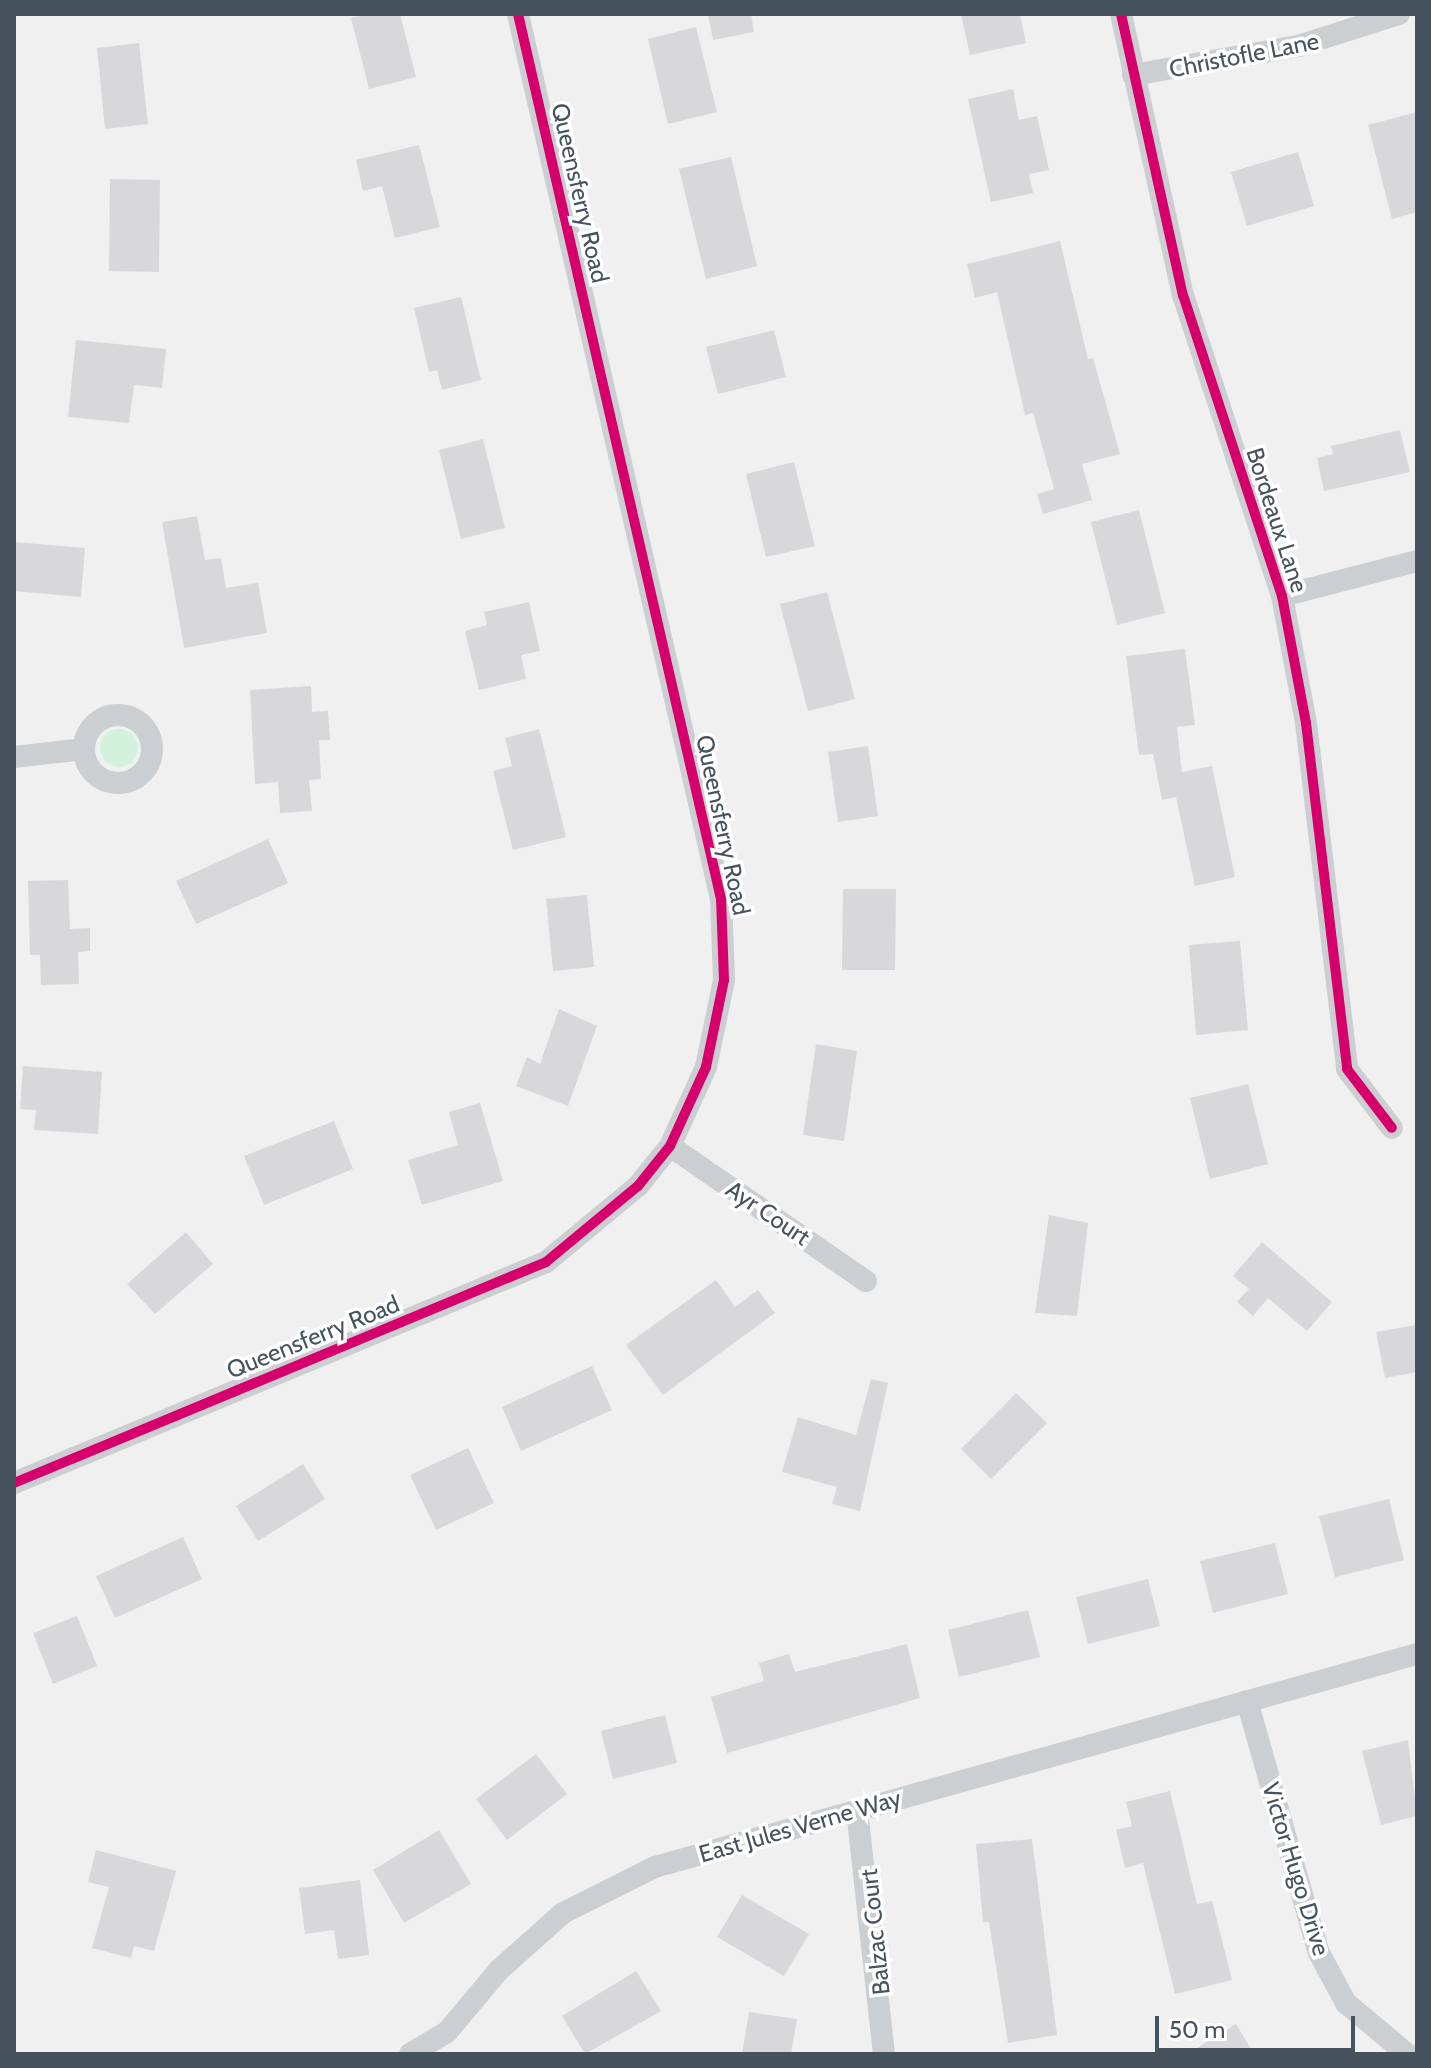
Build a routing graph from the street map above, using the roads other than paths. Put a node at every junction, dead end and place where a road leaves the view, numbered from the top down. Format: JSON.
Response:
{"nodes":[{"id":1,"x":518,"y":14,"type":"edge"},
{"id":2,"x":1121,"y":14,"type":"edge"},
{"id":3,"x":1399,"y":14,"type":"edge"},
{"id":4,"x":1133,"y":75,"type":"junction"},
{"id":5,"x":1417,"y":561,"type":"edge"},
{"id":6,"x":1282,"y":596,"type":"junction"},
{"id":7,"x":84,"y":749,"type":"dead end"},
{"id":8,"x":14,"y":757,"type":"edge"},
{"id":9,"x":1392,"y":1128,"type":"dead end"},
{"id":10,"x":670,"y":1146,"type":"junction"},
{"id":11,"x":866,"y":1281,"type":"dead end"},
{"id":12,"x":14,"y":1483,"type":"edge"},
{"id":13,"x":1417,"y":1654,"type":"edge"},
{"id":14,"x":1247,"y":1701,"type":"junction"},
{"id":15,"x":857,"y":1810,"type":"junction"},
{"id":16,"x":410,"y":2054,"type":"edge"},
{"id":17,"x":884,"y":2054,"type":"edge"},
{"id":18,"x":1407,"y":2054,"type":"edge"}],
"edges":[{"from":1,"to":10,"type":"street","name":"Queensferry Road"},
{"from":2,"to":4,"type":"street","name":"Bordeaux Lane"},
{"from":3,"to":4,"type":"street","name":"Christofle Lane"},
{"from":4,"to":6,"type":"street","name":"Bordeaux Lane"},
{"from":5,"to":6,"type":"street"},
{"from":6,"to":9,"type":"street","name":"Bordeaux Lane"},
{"from":7,"to":8,"type":"street"},
{"from":10,"to":11,"type":"street","name":"Ayr Court"},
{"from":10,"to":12,"type":"street","name":"Queensferry Road"},
{"from":13,"to":14,"type":"street","name":"East Jules Verne Way"},
{"from":14,"to":15,"type":"street","name":"East Jules Verne Way"},
{"from":14,"to":18,"type":"street","name":"Victor Hugo Drive"},
{"from":15,"to":16,"type":"street","name":"East Jules Verne Way"},
{"from":15,"to":17,"type":"street","name":"Balzac Court"}]}
